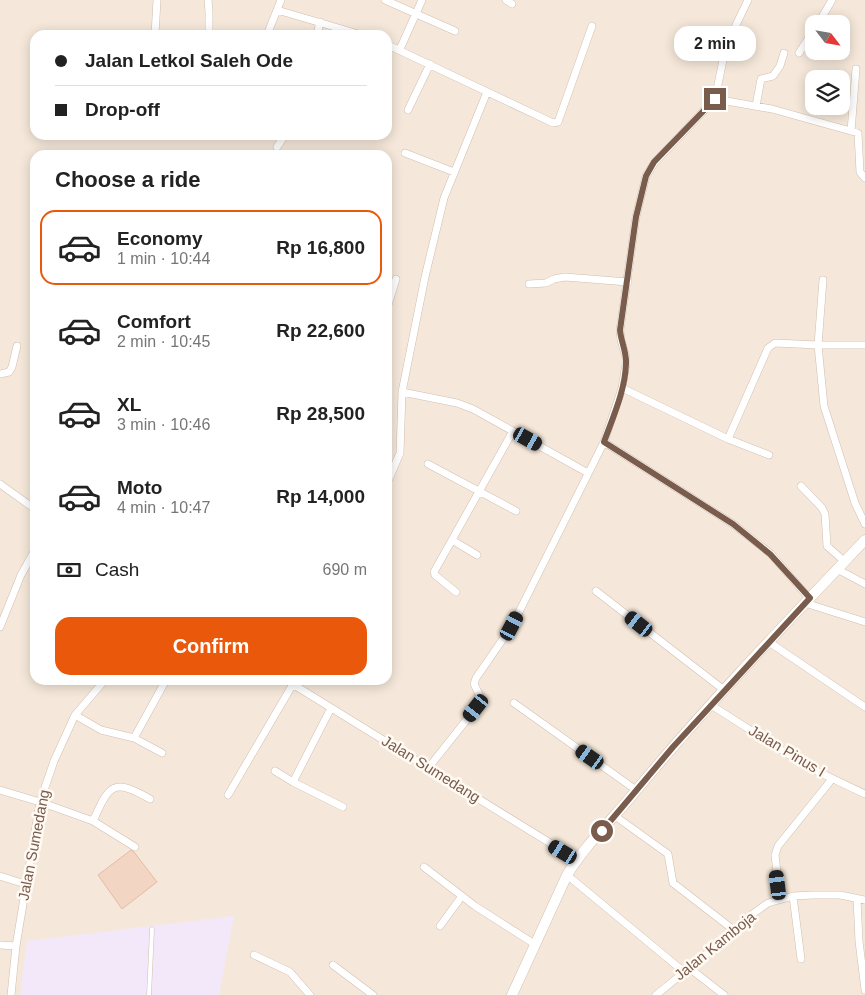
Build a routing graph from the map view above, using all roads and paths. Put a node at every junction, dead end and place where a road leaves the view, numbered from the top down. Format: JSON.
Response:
{"nodes":[{"id":1,"x":157,"y":0,"type":"edge"},
{"id":2,"x":208,"y":0,"type":"edge"},
{"id":3,"x":281,"y":0,"type":"edge"},
{"id":4,"x":385,"y":0,"type":"edge"},
{"id":5,"x":422,"y":0,"type":"edge"},
{"id":6,"x":748,"y":0,"type":"edge"},
{"id":7,"x":832,"y":0,"type":"edge"},
{"id":8,"x":277,"y":10,"type":"junction"},
{"id":9,"x":416,"y":13,"type":"junction"},
{"id":10,"x":823,"y":15,"type":"edge"},
{"id":11,"x":320,"y":22,"type":"junction"},
{"id":12,"x":592,"y":26,"type":"dead end"},
{"id":13,"x":155,"y":30,"type":"edge"},
{"id":14,"x":208,"y":30,"type":"edge"},
{"id":15,"x":269,"y":30,"type":"edge"},
{"id":16,"x":318,"y":30,"type":"edge"},
{"id":17,"x":346,"y":30,"type":"edge"},
{"id":18,"x":455,"y":31,"type":"dead end"},
{"id":19,"x":805,"y":44,"type":"edge"},
{"id":20,"x":392,"y":47,"type":"edge"},
{"id":21,"x":400,"y":50,"type":"junction"},
{"id":22,"x":784,"y":53,"type":"dead end"},
{"id":23,"x":799,"y":53,"type":"dead end"},
{"id":24,"x":430,"y":64,"type":"junction"},
{"id":25,"x":856,"y":69,"type":"dead end"},
{"id":26,"x":487,"y":92,"type":"junction"},
{"id":27,"x":715,"y":99,"type":"junction"},
{"id":28,"x":756,"y":106,"type":"junction"},
{"id":29,"x":408,"y":110,"type":"dead end"},
{"id":30,"x":851,"y":131,"type":"junction"},
{"id":31,"x":281,"y":140,"type":"edge"},
{"id":32,"x":276,"y":147,"type":"dead end"},
{"id":33,"x":406,"y":153,"type":"dead end"},
{"id":34,"x":454,"y":172,"type":"junction"},
{"id":35,"x":865,"y":178,"type":"edge"},
{"id":36,"x":396,"y":279,"type":"dead end"},
{"id":37,"x":824,"y":280,"type":"dead end"},
{"id":38,"x":628,"y":282,"type":"junction"},
{"id":39,"x":529,"y":284,"type":"dead end"},
{"id":40,"x":392,"y":292,"type":"edge"},
{"id":41,"x":818,"y":345,"type":"junction"},
{"id":42,"x":865,"y":345,"type":"edge"},
{"id":43,"x":17,"y":346,"type":"dead end"},
{"id":44,"x":0,"y":374,"type":"edge"},
{"id":45,"x":622,"y":388,"type":"junction"},
{"id":46,"x":402,"y":392,"type":"junction"},
{"id":47,"x":513,"y":431,"type":"junction"},
{"id":48,"x":728,"y":439,"type":"junction"},
{"id":49,"x":604,"y":442,"type":"junction"},
{"id":50,"x":769,"y":455,"type":"dead end"},
{"id":51,"x":428,"y":464,"type":"dead end"},
{"id":52,"x":392,"y":472,"type":"edge"},
{"id":53,"x":588,"y":473,"type":"junction"},
{"id":54,"x":0,"y":484,"type":"edge"},
{"id":55,"x":801,"y":486,"type":"dead end"},
{"id":56,"x":480,"y":493,"type":"junction"},
{"id":57,"x":30,"y":505,"type":"edge"},
{"id":58,"x":516,"y":511,"type":"dead end"},
{"id":59,"x":865,"y":524,"type":"edge"},
{"id":60,"x":452,"y":540,"type":"junction"},
{"id":61,"x":865,"y":540,"type":"edge"},
{"id":62,"x":476,"y":555,"type":"dead end"},
{"id":63,"x":30,"y":559,"type":"edge"},
{"id":64,"x":841,"y":565,"type":"junction"},
{"id":65,"x":865,"y":584,"type":"edge"},
{"id":66,"x":596,"y":591,"type":"dead end"},
{"id":67,"x":456,"y":592,"type":"dead end"},
{"id":68,"x":807,"y":600,"type":"junction"},
{"id":69,"x":865,"y":622,"type":"edge"},
{"id":70,"x":0,"y":627,"type":"edge"},
{"id":71,"x":769,"y":642,"type":"junction"},
{"id":72,"x":101,"y":685,"type":"edge"},
{"id":73,"x":163,"y":685,"type":"edge"},
{"id":74,"x":287,"y":685,"type":"edge"},
{"id":75,"x":294,"y":685,"type":"edge"},
{"id":76,"x":724,"y":690,"type":"junction"},
{"id":77,"x":514,"y":702,"type":"dead end"},
{"id":78,"x":711,"y":705,"type":"junction"},
{"id":79,"x":865,"y":707,"type":"edge"},
{"id":80,"x":332,"y":708,"type":"junction"},
{"id":81,"x":75,"y":715,"type":"junction"},
{"id":82,"x":134,"y":738,"type":"junction"},
{"id":83,"x":162,"y":753,"type":"dead end"},
{"id":84,"x":429,"y":768,"type":"junction"},
{"id":85,"x":275,"y":771,"type":"dead end"},
{"id":86,"x":832,"y":778,"type":"junction"},
{"id":87,"x":293,"y":782,"type":"junction"},
{"id":88,"x":0,"y":790,"type":"edge"},
{"id":89,"x":636,"y":790,"type":"junction"},
{"id":90,"x":865,"y":794,"type":"edge"},
{"id":91,"x":228,"y":795,"type":"dead end"},
{"id":92,"x":150,"y":799,"type":"dead end"},
{"id":93,"x":40,"y":802,"type":"junction"},
{"id":94,"x":344,"y":807,"type":"dead end"},
{"id":95,"x":615,"y":816,"type":"junction"},
{"id":96,"x":93,"y":821,"type":"junction"},
{"id":97,"x":135,"y":847,"type":"dead end"},
{"id":98,"x":576,"y":859,"type":"junction"},
{"id":99,"x":424,"y":867,"type":"dead end"},
{"id":100,"x":567,"y":875,"type":"junction"},
{"id":101,"x":0,"y":876,"type":"edge"},
{"id":102,"x":25,"y":884,"type":"junction"},
{"id":103,"x":462,"y":896,"type":"junction"},
{"id":104,"x":794,"y":896,"type":"junction"},
{"id":105,"x":780,"y":899,"type":"junction"},
{"id":106,"x":861,"y":900,"type":"edge"},
{"id":107,"x":440,"y":926,"type":"dead end"},
{"id":108,"x":152,"y":929,"type":"dead end"},
{"id":109,"x":735,"y":931,"type":"junction"},
{"id":110,"x":0,"y":945,"type":"edge"},
{"id":111,"x":536,"y":945,"type":"junction"},
{"id":112,"x":16,"y":946,"type":"junction"},
{"id":113,"x":254,"y":955,"type":"dead end"},
{"id":114,"x":801,"y":959,"type":"dead end"},
{"id":115,"x":333,"y":965,"type":"dead end"},
{"id":116,"x":686,"y":969,"type":"junction"},
{"id":117,"x":865,"y":990,"type":"edge"},
{"id":118,"x":11,"y":995,"type":"edge"},
{"id":119,"x":149,"y":995,"type":"edge"},
{"id":120,"x":310,"y":995,"type":"edge"},
{"id":121,"x":373,"y":995,"type":"edge"},
{"id":122,"x":512,"y":995,"type":"edge"},
{"id":123,"x":656,"y":995,"type":"edge"},
{"id":124,"x":724,"y":995,"type":"edge"}],
"edges":[{"from":1,"to":13,"type":"street"},
{"from":2,"to":14,"type":"street"},
{"from":3,"to":8,"type":"street"},
{"from":4,"to":9,"type":"street"},
{"from":5,"to":9,"type":"street"},
{"from":6,"to":27,"type":"street"},
{"from":7,"to":10,"type":"street"},
{"from":8,"to":11,"type":"street"},
{"from":8,"to":15,"type":"street"},
{"from":9,"to":18,"type":"street"},
{"from":9,"to":21,"type":"street"},
{"from":11,"to":16,"type":"street"},
{"from":11,"to":17,"type":"street"},
{"from":12,"to":26,"type":"street"},
{"from":19,"to":23,"type":"street"},
{"from":20,"to":21,"type":"street"},
{"from":21,"to":24,"type":"street"},
{"from":22,"to":28,"type":"street"},
{"from":24,"to":26,"type":"street"},
{"from":24,"to":29,"type":"street"},
{"from":25,"to":30,"type":"street"},
{"from":26,"to":34,"type":"street"},
{"from":27,"to":28,"type":"street"},
{"from":27,"to":38,"type":"street"},
{"from":28,"to":30,"type":"street"},
{"from":30,"to":35,"type":"street"},
{"from":31,"to":32,"type":"street"},
{"from":33,"to":34,"type":"street"},
{"from":34,"to":46,"type":"street"},
{"from":36,"to":40,"type":"street"},
{"from":37,"to":41,"type":"street"},
{"from":38,"to":39,"type":"street"},
{"from":38,"to":45,"type":"street"},
{"from":41,"to":42,"type":"street"},
{"from":41,"to":48,"type":"street"},
{"from":41,"to":59,"type":"street"},
{"from":43,"to":44,"type":"street"},
{"from":45,"to":48,"type":"street"},
{"from":45,"to":49,"type":"street"},
{"from":46,"to":47,"type":"street"},
{"from":46,"to":52,"type":"street"},
{"from":47,"to":53,"type":"street"},
{"from":47,"to":56,"type":"street"},
{"from":48,"to":50,"type":"street"},
{"from":49,"to":53,"type":"street"},
{"from":49,"to":68,"type":"street"},
{"from":51,"to":56,"type":"street"},
{"from":53,"to":84,"type":"street"},
{"from":54,"to":57,"type":"street"},
{"from":55,"to":64,"type":"street"},
{"from":56,"to":58,"type":"street"},
{"from":56,"to":60,"type":"street"},
{"from":60,"to":62,"type":"street"},
{"from":60,"to":67,"type":"street"},
{"from":61,"to":64,"type":"street"},
{"from":63,"to":70,"type":"street"},
{"from":64,"to":65,"type":"street"},
{"from":64,"to":68,"type":"street"},
{"from":66,"to":76,"type":"street"},
{"from":68,"to":69,"type":"street"},
{"from":68,"to":71,"type":"street"},
{"from":71,"to":76,"type":"street"},
{"from":71,"to":79,"type":"street"},
{"from":72,"to":81,"type":"street","name":"Jalan Sumedang"},
{"from":73,"to":82,"type":"street"},
{"from":74,"to":91,"type":"street"},
{"from":75,"to":80,"type":"street","name":"Jalan Sumedang"},
{"from":76,"to":78,"type":"street"},
{"from":77,"to":89,"type":"street"},
{"from":78,"to":86,"type":"street","name":"Jalan Pinus I"},
{"from":78,"to":89,"type":"street"},
{"from":80,"to":84,"type":"street","name":"Jalan Sumedang"},
{"from":80,"to":87,"type":"street"},
{"from":81,"to":82,"type":"street"},
{"from":81,"to":93,"type":"street","name":"Jalan Sumedang"},
{"from":82,"to":83,"type":"street"},
{"from":84,"to":98,"type":"street","name":"Jalan Sumedang"},
{"from":85,"to":87,"type":"street"},
{"from":86,"to":90,"type":"street","name":"Jalan Pinus I"},
{"from":86,"to":105,"type":"street"},
{"from":87,"to":94,"type":"street"},
{"from":88,"to":93,"type":"street"},
{"from":89,"to":95,"type":"street"},
{"from":92,"to":96,"type":"street"},
{"from":93,"to":96,"type":"street"},
{"from":93,"to":102,"type":"street","name":"Jalan Sumedang"},
{"from":95,"to":98,"type":"street"},
{"from":95,"to":109,"type":"street"},
{"from":96,"to":97,"type":"street"},
{"from":98,"to":100,"type":"street"},
{"from":99,"to":103,"type":"street"},
{"from":100,"to":111,"type":"street"},
{"from":100,"to":116,"type":"street"},
{"from":101,"to":102,"type":"street"},
{"from":102,"to":112,"type":"street","name":"Jalan Sumedang"},
{"from":103,"to":107,"type":"street"},
{"from":103,"to":111,"type":"street"},
{"from":104,"to":105,"type":"street","name":"Jalan Kamboja"},
{"from":104,"to":106,"type":"street","name":"Jalan Kamboja"},
{"from":104,"to":114,"type":"street"},
{"from":105,"to":109,"type":"street","name":"Jalan Kamboja"},
{"from":106,"to":117,"type":"street"},
{"from":108,"to":119,"type":"lane"},
{"from":109,"to":116,"type":"street","name":"Jalan Kamboja"},
{"from":110,"to":112,"type":"street"},
{"from":111,"to":122,"type":"street"},
{"from":112,"to":118,"type":"street","name":"Jalan Sumedang"},
{"from":113,"to":120,"type":"street"},
{"from":115,"to":121,"type":"street"},
{"from":116,"to":123,"type":"street","name":"Jalan Kamboja"},
{"from":116,"to":124,"type":"street"}]}
